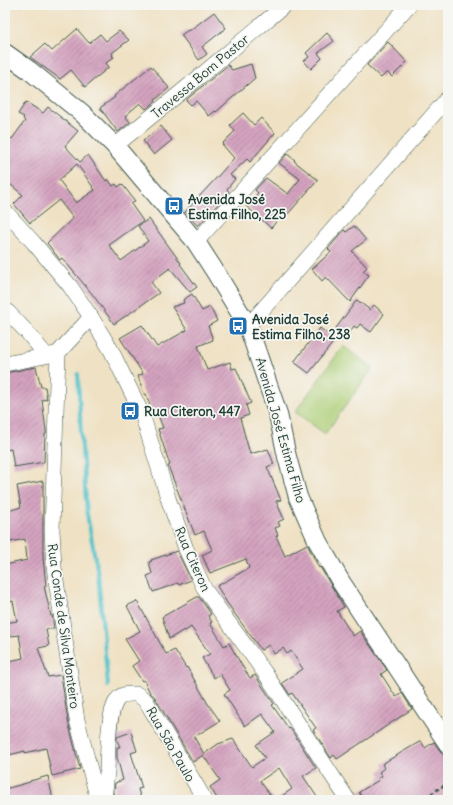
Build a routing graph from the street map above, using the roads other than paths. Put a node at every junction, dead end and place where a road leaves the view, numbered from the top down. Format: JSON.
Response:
{"nodes":[{"id":1,"x":285,"y":5,"type":"edge"},
{"id":2,"x":409,"y":5,"type":"edge"},
{"id":3,"x":5,"y":53,"type":"edge"},
{"id":4,"x":448,"y":98,"type":"edge"},
{"id":5,"x":115,"y":146,"type":"junction"},
{"id":6,"x":5,"y":211,"type":"edge"},
{"id":7,"x":196,"y":242,"type":"junction"},
{"id":8,"x":5,"y":309,"type":"edge"},
{"id":9,"x":91,"y":317,"type":"junction"},
{"id":10,"x":248,"y":326,"type":"junction"},
{"id":11,"x":52,"y":354,"type":"junction"},
{"id":12,"x":5,"y":364,"type":"edge"},
{"id":13,"x":448,"y":744,"type":"edge"},
{"id":14,"x":98,"y":800,"type":"edge"},
{"id":15,"x":104,"y":800,"type":"edge"},
{"id":16,"x":204,"y":800,"type":"edge"},
{"id":17,"x":348,"y":800,"type":"edge"}],
"edges":[{"from":1,"to":5,"type":"street","name":"Travessa Bom Pastor"},
{"from":2,"to":7,"type":"street"},
{"from":3,"to":5,"type":"street","name":"Avenida José Estima Filho"},
{"from":4,"to":10,"type":"street"},
{"from":5,"to":7,"type":"street","name":"Avenida José Estima Filho"},
{"from":6,"to":9,"type":"street","name":"Rua Citeron"},
{"from":7,"to":10,"type":"street","name":"Avenida José Estima Filho"},
{"from":8,"to":11,"type":"street"},
{"from":9,"to":11,"type":"street"},
{"from":9,"to":17,"type":"street","name":"Rua Citeron"},
{"from":10,"to":13,"type":"street","name":"Avenida José Estima Filho"},
{"from":11,"to":12,"type":"street"},
{"from":11,"to":14,"type":"street","name":"Rua Conde de Silva Monteiro"},
{"from":15,"to":16,"type":"street","name":"Rua São Paulo"}]}
